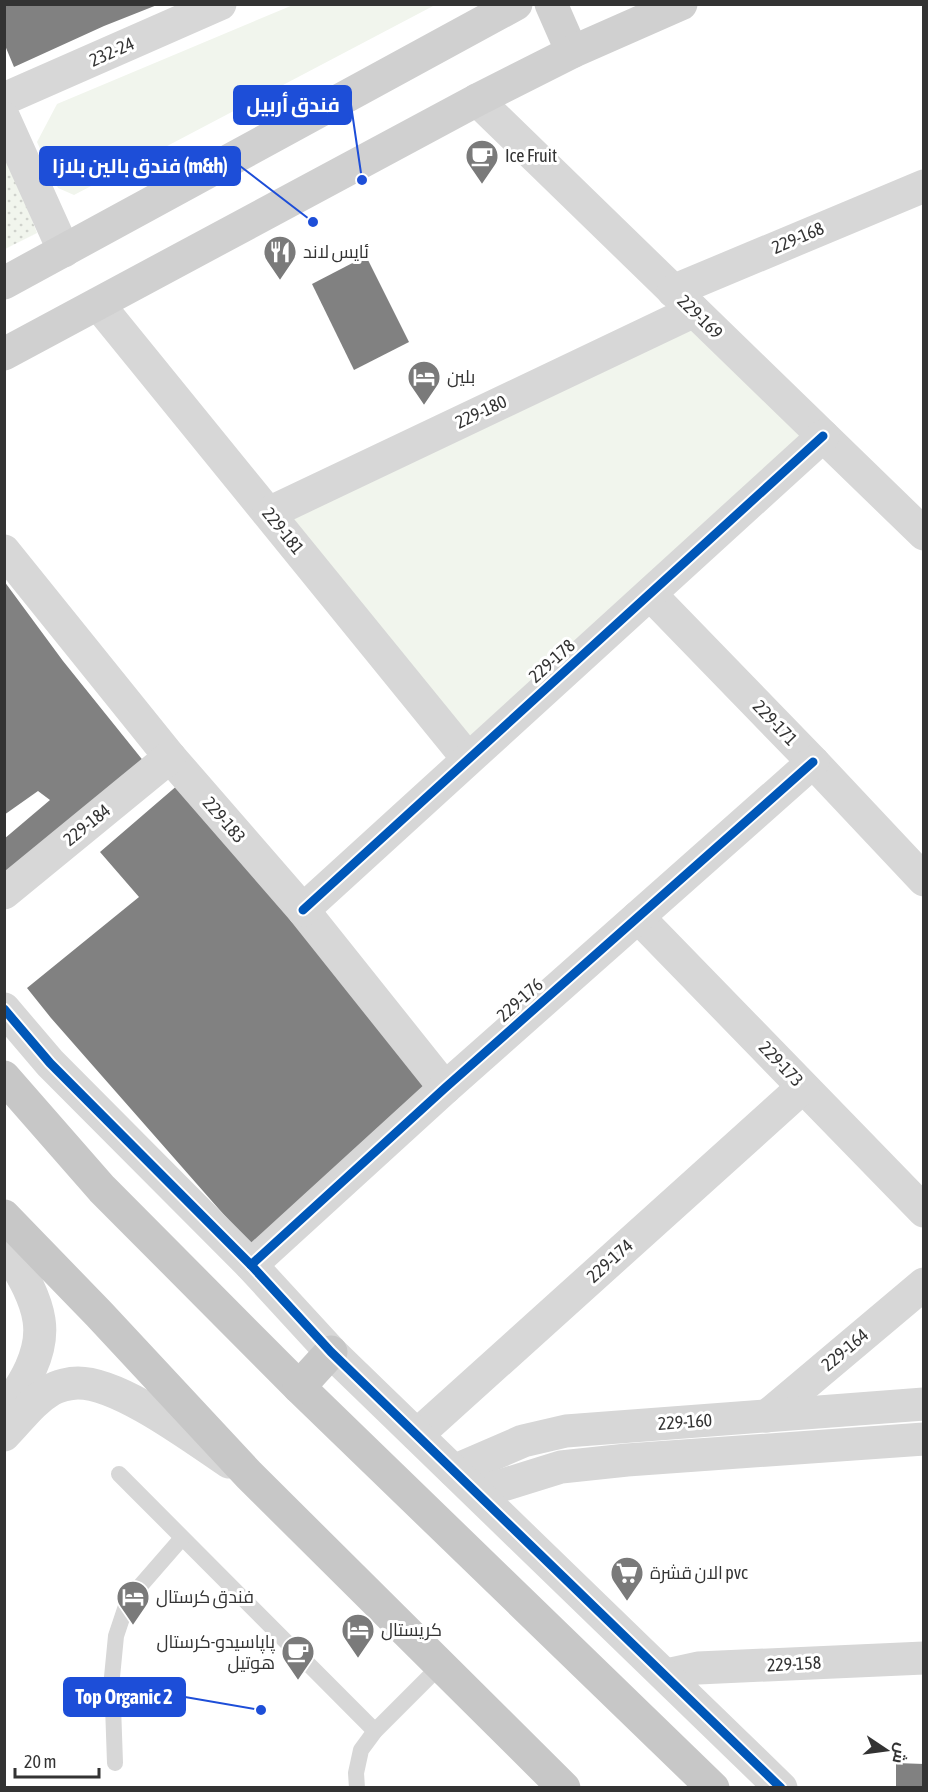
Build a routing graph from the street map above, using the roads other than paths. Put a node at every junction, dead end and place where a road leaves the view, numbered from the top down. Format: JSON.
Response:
{"nodes":[{"id":1,"x":220,"y":4,"type":"edge"},
{"id":2,"x":516,"y":4,"type":"edge"},
{"id":3,"x":551,"y":4,"type":"edge"},
{"id":4,"x":681,"y":4,"type":"edge"},
{"id":5,"x":572,"y":52,"type":"junction"},
{"id":6,"x":4,"y":99,"type":"edge"},
{"id":7,"x":477,"y":100,"type":"junction"},
{"id":8,"x":4,"y":118,"type":"edge"},
{"id":9,"x":917,"y":197,"type":"edge"},
{"id":10,"x":64,"y":251,"type":"junction"},
{"id":11,"x":4,"y":283,"type":"edge"},
{"id":12,"x":683,"y":301,"type":"junction"},
{"id":13,"x":98,"y":304,"type":"junction"},
{"id":14,"x":4,"y":354,"type":"edge"},
{"id":15,"x":823,"y":436,"type":"junction"},
{"id":16,"x":269,"y":513,"type":"junction"},
{"id":17,"x":924,"y":534,"type":"edge"},
{"id":18,"x":4,"y":551,"type":"edge"},
{"id":19,"x":650,"y":594,"type":"junction"},
{"id":20,"x":170,"y":757,"type":"junction"},
{"id":21,"x":468,"y":759,"type":"junction"},
{"id":22,"x":813,"y":762,"type":"junction"},
{"id":23,"x":924,"y":880,"type":"edge"},
{"id":24,"x":4,"y":893,"type":"edge"},
{"id":25,"x":303,"y":910,"type":"junction"},
{"id":26,"x":638,"y":917,"type":"junction"},
{"id":27,"x":4,"y":1009,"type":"edge"},
{"id":28,"x":4,"y":1077,"type":"edge"},
{"id":29,"x":803,"y":1087,"type":"junction"},
{"id":30,"x":445,"y":1088,"type":"junction"},
{"id":31,"x":924,"y":1211,"type":"edge"},
{"id":32,"x":4,"y":1216,"type":"edge"},
{"id":33,"x":4,"y":1244,"type":"edge"},
{"id":34,"x":251,"y":1265,"type":"junction"},
{"id":35,"x":924,"y":1284,"type":"edge"},
{"id":36,"x":332,"y":1352,"type":"junction"},
{"id":37,"x":298,"y":1387,"type":"junction"},
{"id":38,"x":924,"y":1404,"type":"edge"},
{"id":39,"x":4,"y":1409,"type":"edge"},
{"id":40,"x":767,"y":1416,"type":"junction"},
{"id":41,"x":4,"y":1435,"type":"edge"},
{"id":42,"x":417,"y":1435,"type":"junction"},
{"id":43,"x":924,"y":1439,"type":"edge"},
{"id":44,"x":119,"y":1474,"type":"dead end"},
{"id":45,"x":249,"y":1475,"type":"junction"},
{"id":46,"x":466,"y":1482,"type":"junction"},
{"id":47,"x":182,"y":1538,"type":"junction"},
{"id":48,"x":924,"y":1658,"type":"edge"},
{"id":49,"x":441,"y":1665,"type":"junction"},
{"id":50,"x":666,"y":1675,"type":"junction"},
{"id":51,"x":375,"y":1731,"type":"junction"},
{"id":52,"x":115,"y":1763,"type":"dead end"},
{"id":53,"x":357,"y":1788,"type":"edge"},
{"id":54,"x":564,"y":1788,"type":"edge"},
{"id":55,"x":713,"y":1788,"type":"edge"},
{"id":56,"x":781,"y":1788,"type":"edge"}],
"edges":[{"from":1,"to":6,"type":"street","name":"232-24"},
{"from":2,"to":10,"type":"main road"},
{"from":3,"to":5,"type":"main road"},
{"from":4,"to":5,"type":"main road"},
{"from":5,"to":7,"type":"main road"},
{"from":7,"to":12,"type":"street","name":"229-169"},
{"from":7,"to":13,"type":"main road"},
{"from":8,"to":10,"type":"street"},
{"from":9,"to":12,"type":"street","name":"229-168"},
{"from":10,"to":11,"type":"main road"},
{"from":12,"to":15,"type":"street","name":"229-169"},
{"from":12,"to":16,"type":"street","name":"229-180"},
{"from":13,"to":14,"type":"main road"},
{"from":13,"to":16,"type":"street","name":"229-181"},
{"from":15,"to":17,"type":"street","name":"229-169"},
{"from":15,"to":19,"type":"street","name":"229-178"},
{"from":16,"to":21,"type":"street","name":"229-181"},
{"from":18,"to":20,"type":"street","name":"229-183"},
{"from":19,"to":21,"type":"street","name":"229-178"},
{"from":19,"to":22,"type":"street","name":"229-171"},
{"from":20,"to":24,"type":"street","name":"229-184"},
{"from":20,"to":25,"type":"street","name":"229-183"},
{"from":21,"to":25,"type":"street","name":"229-178"},
{"from":22,"to":23,"type":"street","name":"229-171"},
{"from":22,"to":26,"type":"street","name":"229-176"},
{"from":25,"to":30,"type":"street","name":"229-183"},
{"from":26,"to":29,"type":"street","name":"229-173"},
{"from":26,"to":30,"type":"street","name":"229-176"},
{"from":27,"to":34,"type":"street"},
{"from":28,"to":37,"type":"highway"},
{"from":29,"to":31,"type":"street","name":"229-173"},
{"from":29,"to":42,"type":"street","name":"229-174"},
{"from":30,"to":34,"type":"street","name":"229-176"},
{"from":32,"to":45,"type":"highway"},
{"from":33,"to":39,"type":"street"},
{"from":34,"to":36,"type":"street"},
{"from":35,"to":40,"type":"street","name":"229-164"},
{"from":36,"to":37,"type":"highway"},
{"from":36,"to":42,"type":"street"},
{"from":37,"to":55,"type":"highway"},
{"from":38,"to":40,"type":"street","name":"229-160"},
{"from":40,"to":46,"type":"street","name":"229-160"},
{"from":41,"to":45,"type":"street"},
{"from":42,"to":46,"type":"street"},
{"from":43,"to":46,"type":"street","name":"229-160"},
{"from":44,"to":47,"type":"lane"},
{"from":45,"to":49,"type":"highway"},
{"from":46,"to":50,"type":"street"},
{"from":47,"to":51,"type":"lane"},
{"from":47,"to":52,"type":"lane"},
{"from":48,"to":50,"type":"street","name":"229-158"},
{"from":49,"to":51,"type":"lane"},
{"from":49,"to":54,"type":"highway"},
{"from":50,"to":56,"type":"street"},
{"from":51,"to":53,"type":"lane"}]}
